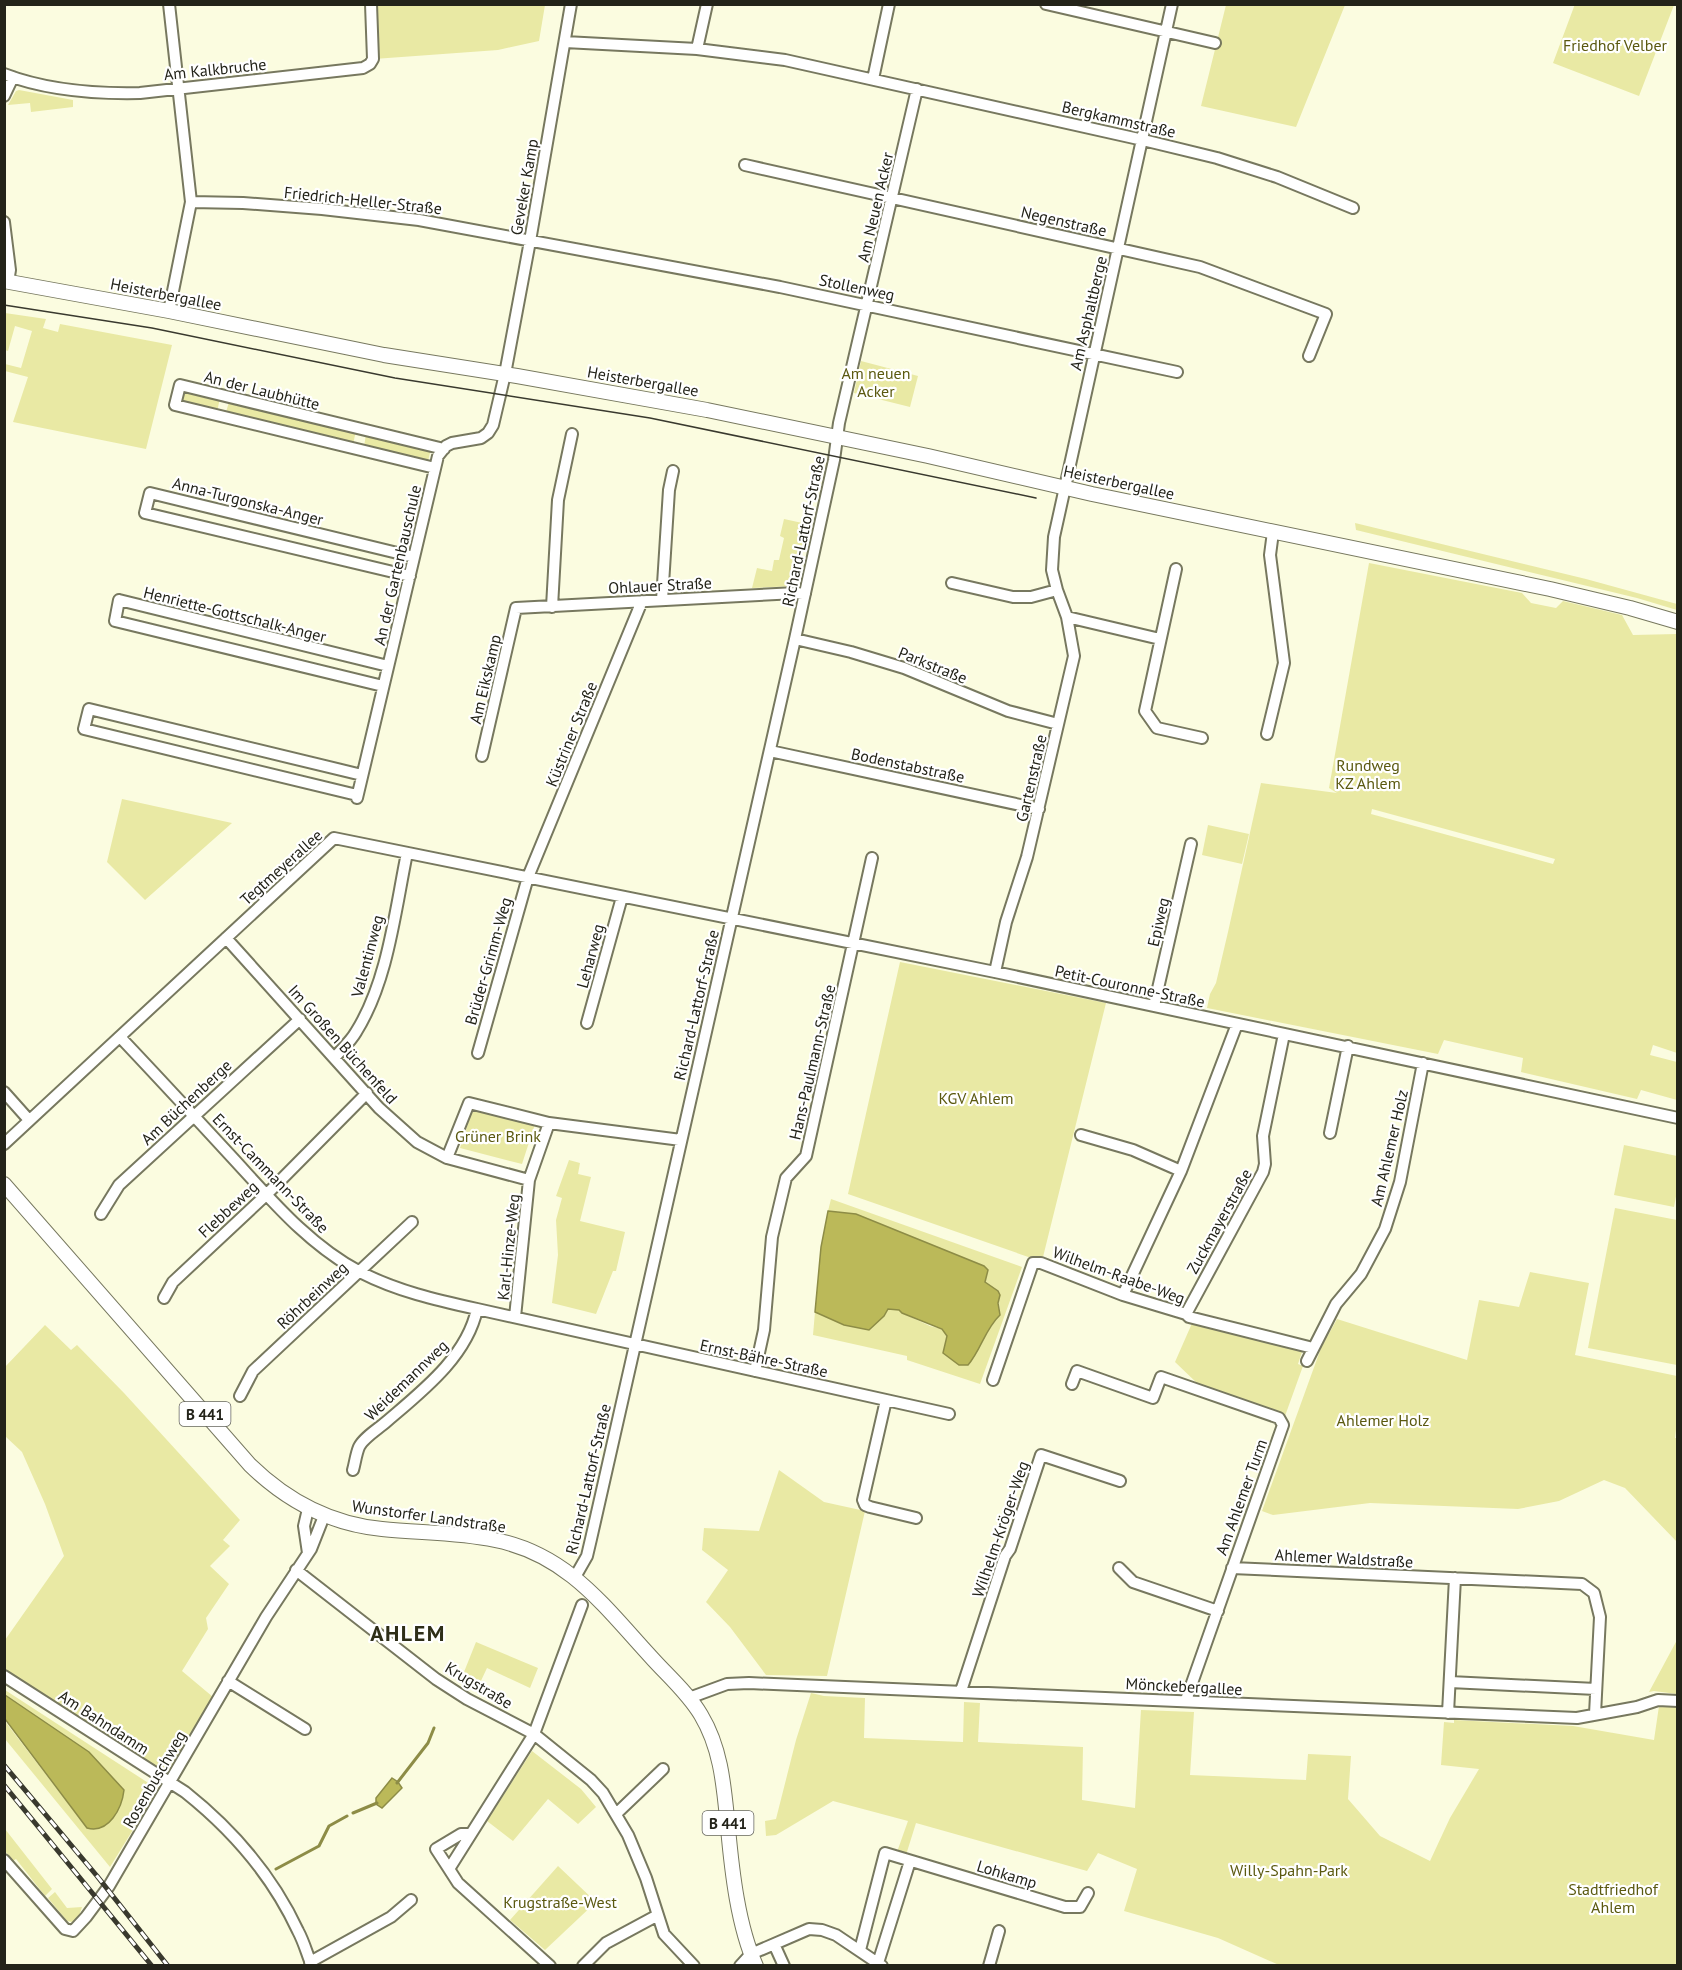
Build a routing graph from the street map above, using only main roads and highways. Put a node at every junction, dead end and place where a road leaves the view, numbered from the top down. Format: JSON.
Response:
{"nodes":[{"id":1,"x":6,"y":282,"type":"edge"},
{"id":2,"x":1677,"y":622,"type":"edge"},
{"id":3,"x":4,"y":1184,"type":"edge"},
{"id":4,"x":754,"y":1960,"type":"edge"}],
"edges":[{"from":1,"to":2,"type":"main road","name":"Heisterbergallee"},
{"from":3,"to":4,"type":"main road","name":"Wunstorfer Landstraße","number":"B 441"}]}
